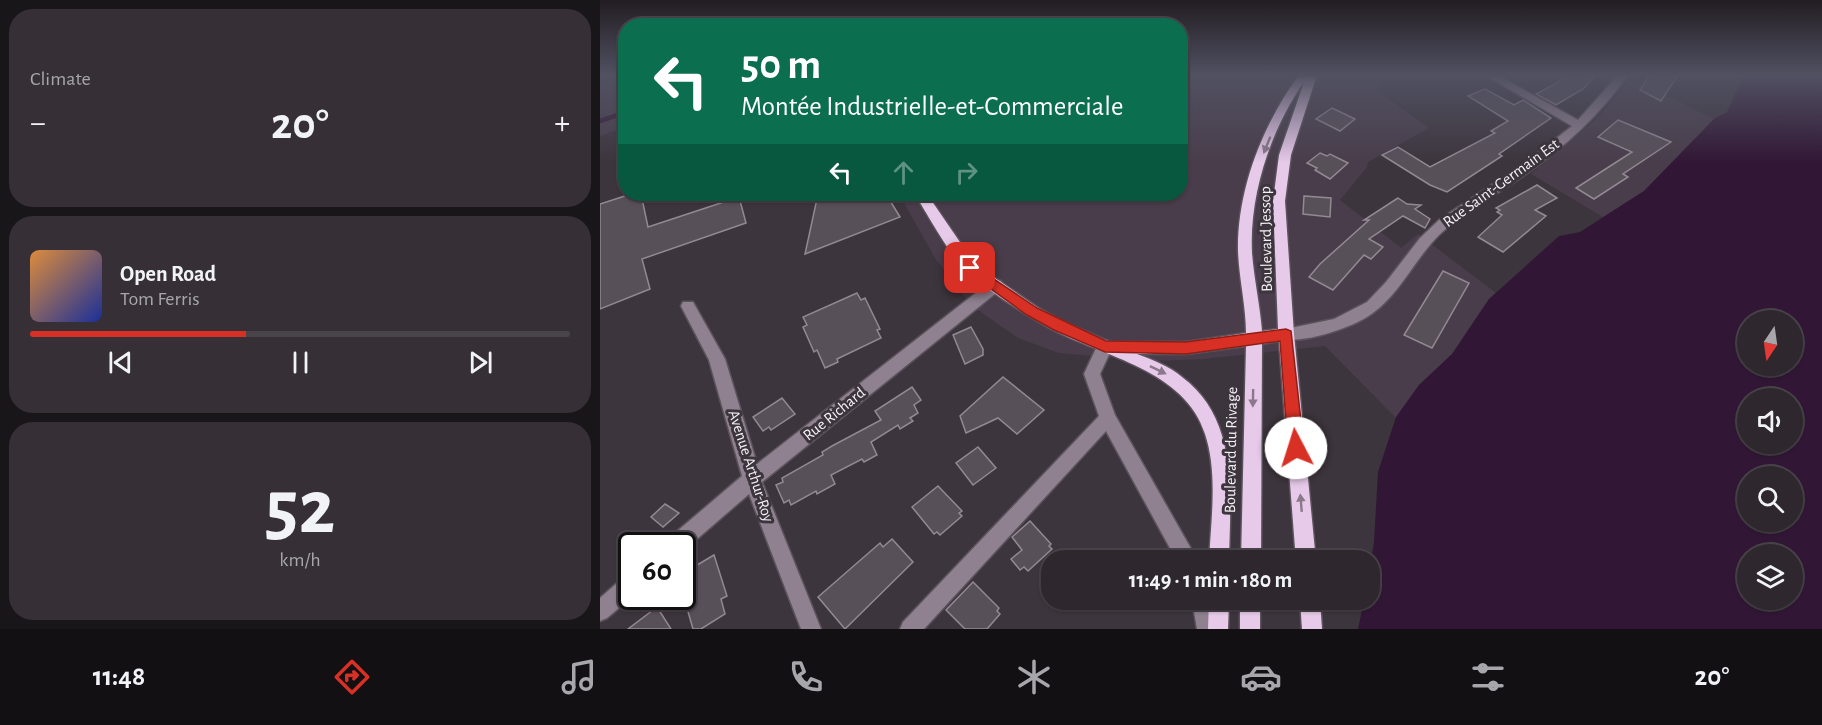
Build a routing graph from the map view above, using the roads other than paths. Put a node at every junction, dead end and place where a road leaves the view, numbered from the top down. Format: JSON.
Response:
{"nodes":[{"id":1,"x":1285,"y":104,"type":"edge"},
{"id":2,"x":1302,"y":104,"type":"edge"},
{"id":3,"x":1542,"y":104,"type":"edge"},
{"id":4,"x":1599,"y":104,"type":"edge"},
{"id":5,"x":1578,"y":125,"type":"junction"},
{"id":6,"x":926,"y":201,"type":"edge"},
{"id":7,"x":996,"y":285,"type":"junction"},
{"id":8,"x":688,"y":306,"type":"dead end"},
{"id":9,"x":1286,"y":334,"type":"junction"},
{"id":10,"x":1254,"y":340,"type":"junction"},
{"id":11,"x":1105,"y":346,"type":"junction"},
{"id":12,"x":1108,"y":418,"type":"junction"},
{"id":13,"x":752,"y":479,"type":"junction"},
{"id":14,"x":691,"y":532,"type":"edge"},
{"id":15,"x":1182,"y":550,"type":"edge"},
{"id":16,"x":1220,"y":550,"type":"edge"},
{"id":17,"x":1251,"y":550,"type":"edge"},
{"id":18,"x":1305,"y":550,"type":"edge"},
{"id":19,"x":618,"y":596,"type":"edge"},
{"id":20,"x":1204,"y":610,"type":"edge"},
{"id":21,"x":1219,"y":610,"type":"edge"},
{"id":22,"x":1250,"y":610,"type":"edge"},
{"id":23,"x":1311,"y":610,"type":"edge"},
{"id":24,"x":600,"y":611,"type":"edge"},
{"id":25,"x":811,"y":629,"type":"edge"},
{"id":26,"x":910,"y":629,"type":"edge"},
{"id":27,"x":1207,"y":629,"type":"edge"},
{"id":28,"x":1218,"y":629,"type":"edge"},
{"id":29,"x":1250,"y":629,"type":"edge"},
{"id":30,"x":1312,"y":629,"type":"edge"}],
"edges":[{"from":1,"to":10,"type":"main road","name":"Boulevard Jessop","one_way":true},
{"from":2,"to":9,"type":"main road","name":"Boulevard Jessop"},
{"from":3,"to":5,"type":"street"},
{"from":4,"to":5,"type":"street","name":"Rue Saint-Germain Est"},
{"from":5,"to":9,"type":"street","name":"Rue Saint-Germain Est"},
{"from":6,"to":7,"type":"main road"},
{"from":7,"to":11,"type":"main road"},
{"from":7,"to":13,"type":"street","name":"Rue Richard"},
{"from":8,"to":13,"type":"street","name":"Avenue Arthur-Roy"},
{"from":9,"to":10,"type":"main road"},
{"from":18,"to":9,"type":"main road","one_way":true},
{"from":10,"to":11,"type":"main road"},
{"from":10,"to":17,"type":"main road","name":"Boulevard du Rivage","one_way":true},
{"from":11,"to":12,"type":"street"},
{"from":11,"to":16,"type":"main road","one_way":true},
{"from":12,"to":15,"type":"street"},
{"from":12,"to":26,"type":"street"},
{"from":13,"to":14,"type":"street","name":"Rue Richard"},
{"from":13,"to":25,"type":"street","name":"Avenue Arthur-Roy"},
{"from":19,"to":24,"type":"street"},
{"from":20,"to":27,"type":"street"},
{"from":21,"to":28,"type":"main road"},
{"from":22,"to":29,"type":"main road"},
{"from":23,"to":30,"type":"main road"}]}
